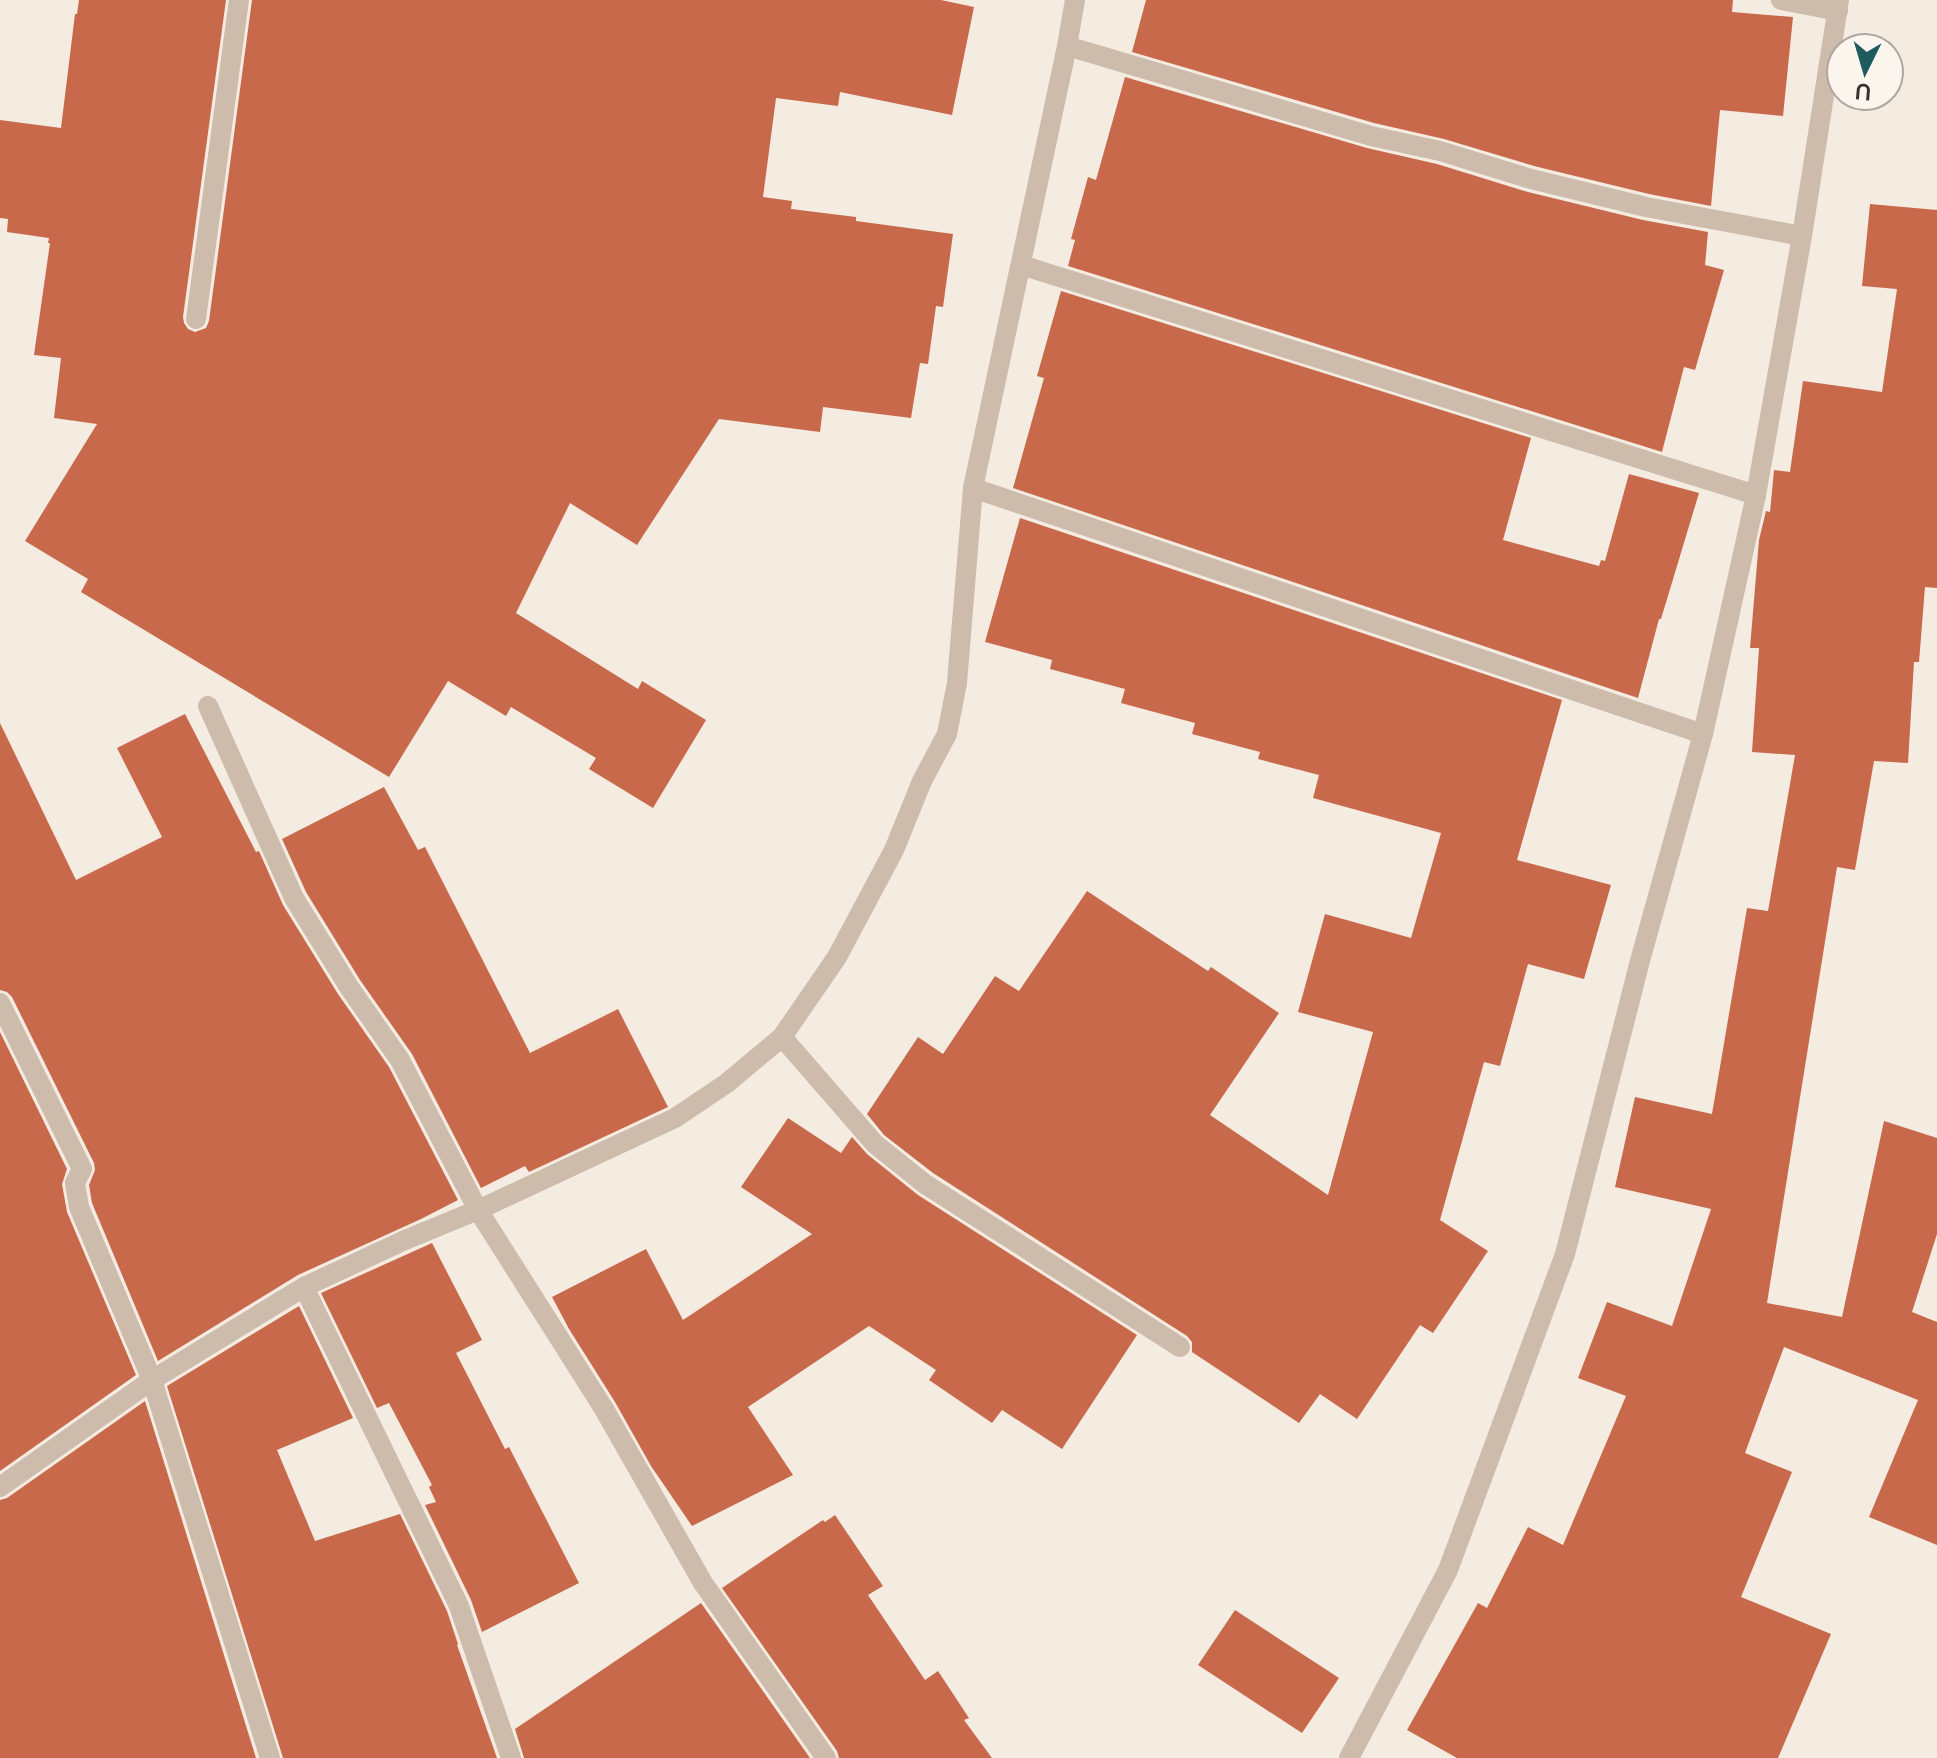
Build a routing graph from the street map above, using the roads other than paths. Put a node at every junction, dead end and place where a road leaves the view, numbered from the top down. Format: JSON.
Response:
{"nodes":[{"id":1,"x":239,"y":0,"type":"edge"},
{"id":2,"x":1075,"y":0,"type":"edge"},
{"id":3,"x":1781,"y":0,"type":"edge"},
{"id":4,"x":1838,"y":5,"type":"edge"},
{"id":5,"x":1067,"y":46,"type":"junction"},
{"id":6,"x":1802,"y":236,"type":"junction"},
{"id":7,"x":1021,"y":265,"type":"junction"},
{"id":8,"x":196,"y":319,"type":"dead end"},
{"id":9,"x":973,"y":488,"type":"junction"},
{"id":10,"x":1756,"y":495,"type":"junction"},
{"id":11,"x":208,"y":706,"type":"dead end"},
{"id":12,"x":1703,"y":734,"type":"junction"},
{"id":13,"x":0,"y":1003,"type":"edge"},
{"id":14,"x":782,"y":1037,"type":"junction"},
{"id":15,"x":478,"y":1210,"type":"junction"},
{"id":16,"x":304,"y":1287,"type":"junction"},
{"id":17,"x":1180,"y":1347,"type":"dead end"},
{"id":18,"x":152,"y":1380,"type":"junction"},
{"id":19,"x":0,"y":1487,"type":"edge"},
{"id":20,"x":270,"y":1758,"type":"edge"},
{"id":21,"x":511,"y":1758,"type":"edge"},
{"id":22,"x":826,"y":1758,"type":"edge"},
{"id":23,"x":1349,"y":1758,"type":"edge"}],
"edges":[{"from":1,"to":8,"type":"street"},
{"from":2,"to":5,"type":"street"},
{"from":3,"to":4,"type":"street"},
{"from":4,"to":6,"type":"street"},
{"from":5,"to":6,"type":"street"},
{"from":5,"to":7,"type":"street"},
{"from":6,"to":10,"type":"street"},
{"from":7,"to":9,"type":"street"},
{"from":7,"to":10,"type":"street"},
{"from":9,"to":12,"type":"street"},
{"from":9,"to":14,"type":"street"},
{"from":10,"to":12,"type":"street"},
{"from":11,"to":15,"type":"street"},
{"from":12,"to":23,"type":"street"},
{"from":13,"to":18,"type":"street"},
{"from":14,"to":15,"type":"street"},
{"from":14,"to":17,"type":"street"},
{"from":15,"to":16,"type":"street"},
{"from":15,"to":22,"type":"street"},
{"from":16,"to":18,"type":"street"},
{"from":16,"to":21,"type":"street"},
{"from":18,"to":19,"type":"street"},
{"from":18,"to":20,"type":"street"}]}
